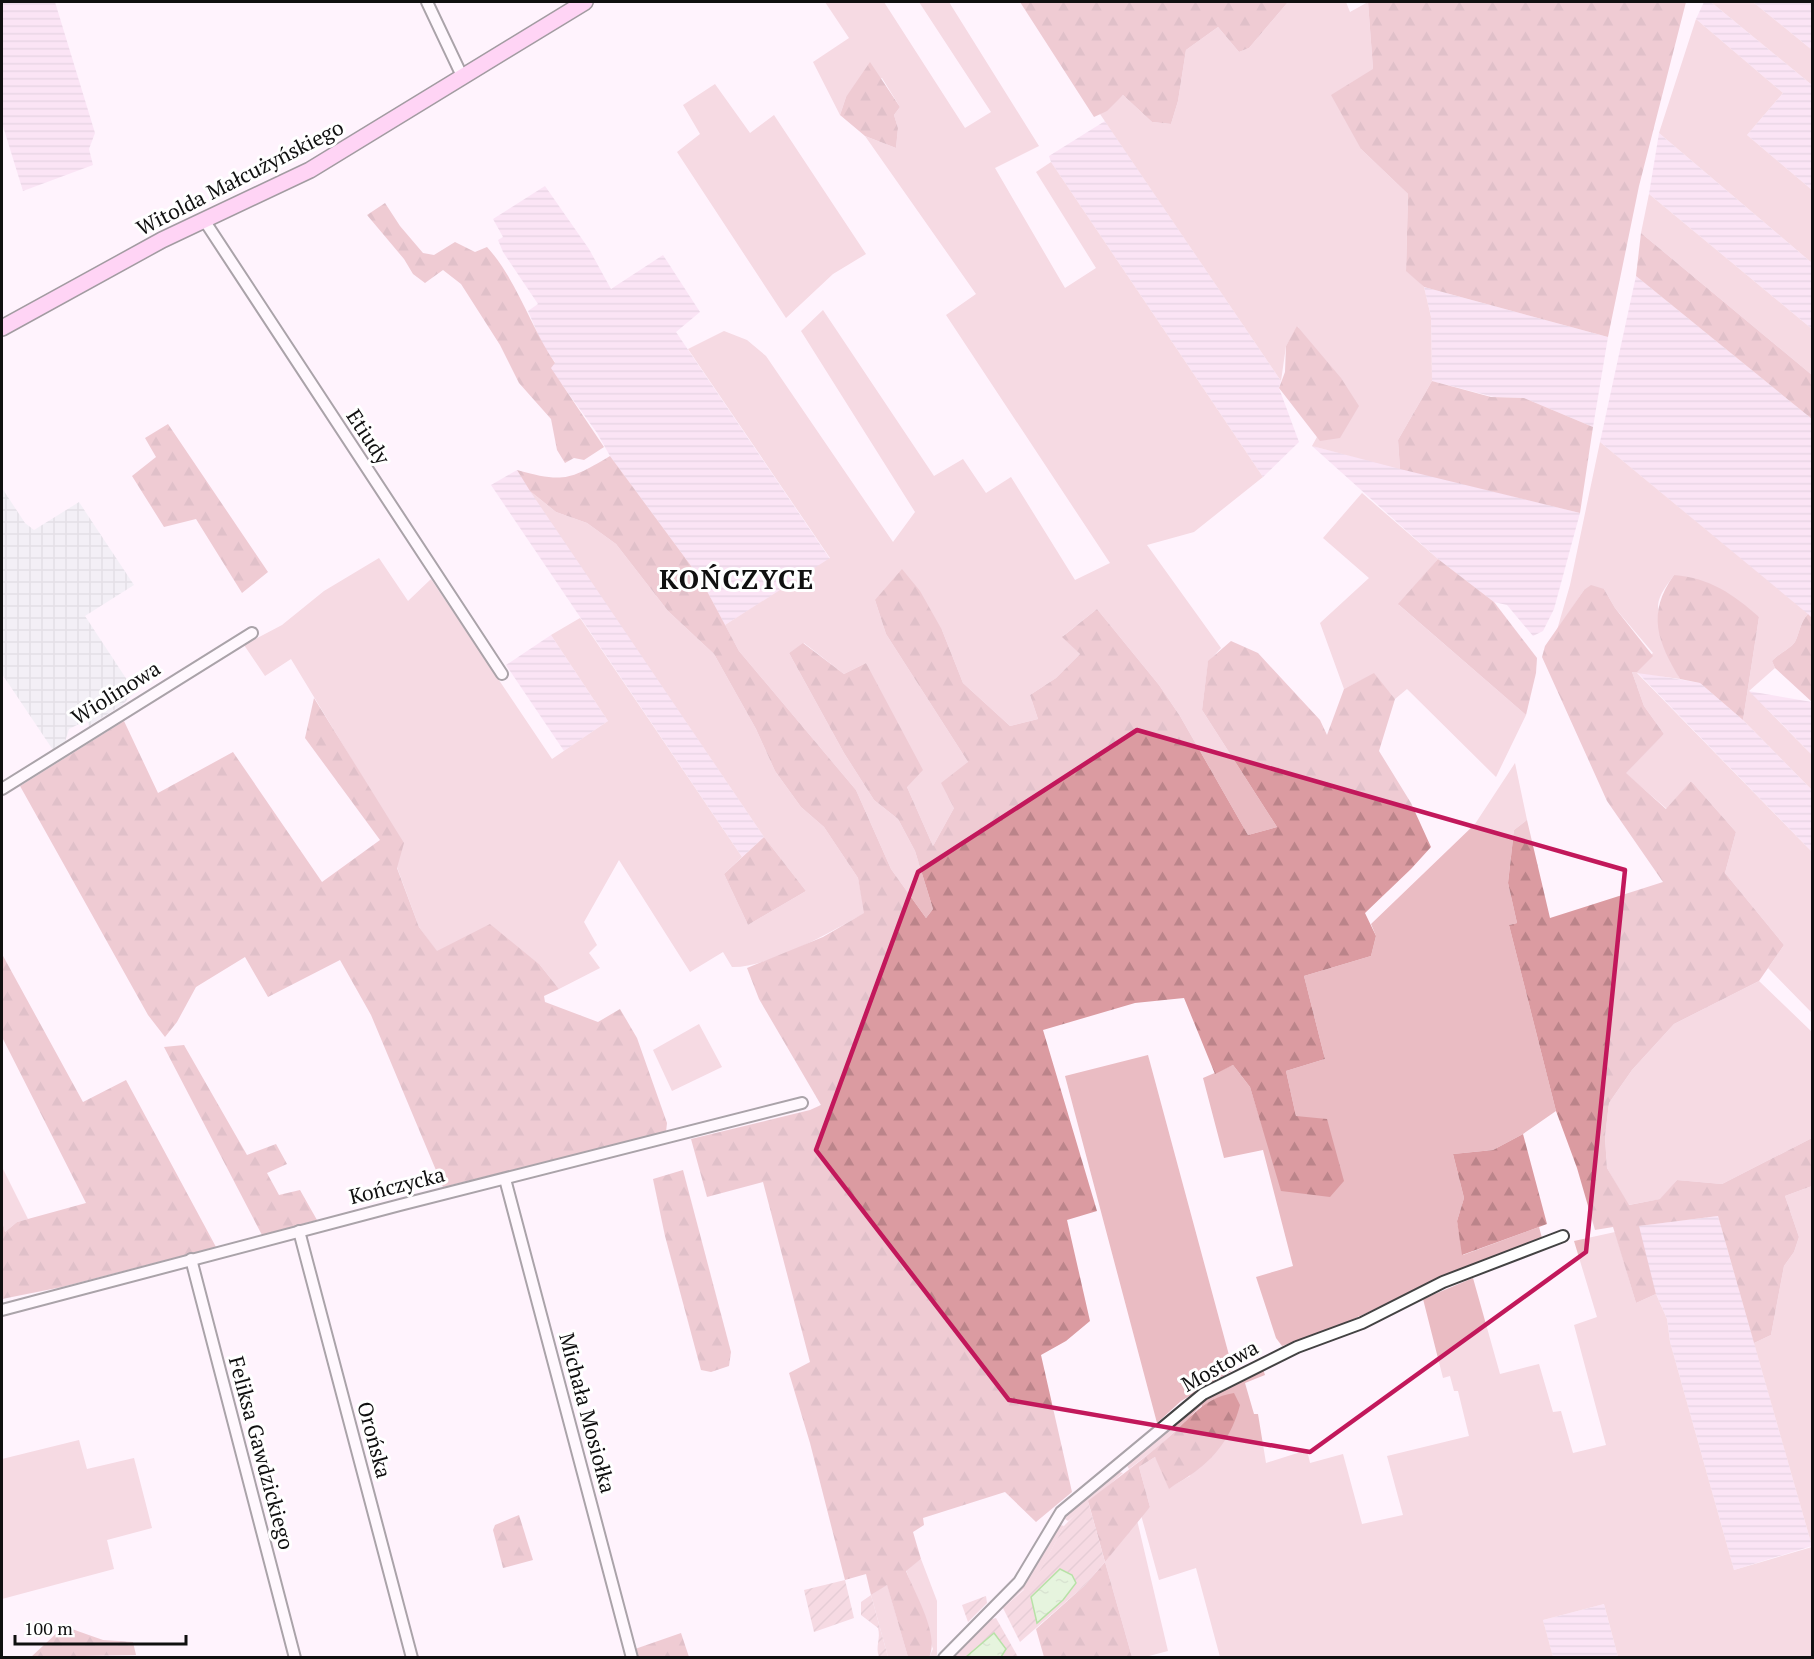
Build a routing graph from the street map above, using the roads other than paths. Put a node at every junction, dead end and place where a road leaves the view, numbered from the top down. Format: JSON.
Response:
{"nodes":[{"id":1,"x":427,"y":2,"type":"edge"},
{"id":2,"x":585,"y":2,"type":"edge"},
{"id":3,"x":463,"y":78,"type":"junction"},
{"id":4,"x":204,"y":220,"type":"junction"},
{"id":5,"x":2,"y":328,"type":"edge"},
{"id":6,"x":252,"y":633,"type":"dead end"},
{"id":7,"x":502,"y":674,"type":"dead end"},
{"id":8,"x":2,"y":789,"type":"edge"},
{"id":9,"x":802,"y":1103,"type":"dead end"},
{"id":10,"x":505,"y":1179,"type":"junction"},
{"id":11,"x":299,"y":1232,"type":"junction"},
{"id":12,"x":1563,"y":1236,"type":"dead end"},
{"id":13,"x":191,"y":1259,"type":"junction"},
{"id":14,"x":2,"y":1310,"type":"edge"},
{"id":15,"x":295,"y":1658,"type":"edge"},
{"id":16,"x":412,"y":1658,"type":"edge"},
{"id":17,"x":632,"y":1658,"type":"edge"},
{"id":18,"x":944,"y":1658,"type":"edge"}],
"edges":[{"from":1,"to":3,"type":"street"},
{"from":2,"to":3,"type":"street","name":"Witolda Małcużyńskiego"},
{"from":3,"to":4,"type":"street","name":"Witolda Małcużyńskiego"},
{"from":4,"to":5,"type":"street","name":"Witolda Małcużyńskiego"},
{"from":4,"to":7,"type":"street","name":"Etiudy"},
{"from":6,"to":8,"type":"street","name":"Wiolinowa"},
{"from":9,"to":10,"type":"street","name":"Kończycka"},
{"from":10,"to":11,"type":"street","name":"Kończycka"},
{"from":10,"to":17,"type":"street","name":"Michała Mosiołka"},
{"from":11,"to":13,"type":"street","name":"Kończycka"},
{"from":11,"to":16,"type":"street","name":"Orońska"},
{"from":12,"to":18,"type":"street","name":"Mostowa"},
{"from":13,"to":14,"type":"street","name":"Kończycka"},
{"from":13,"to":15,"type":"street","name":"Feliksa Gawdzickiego"}]}
